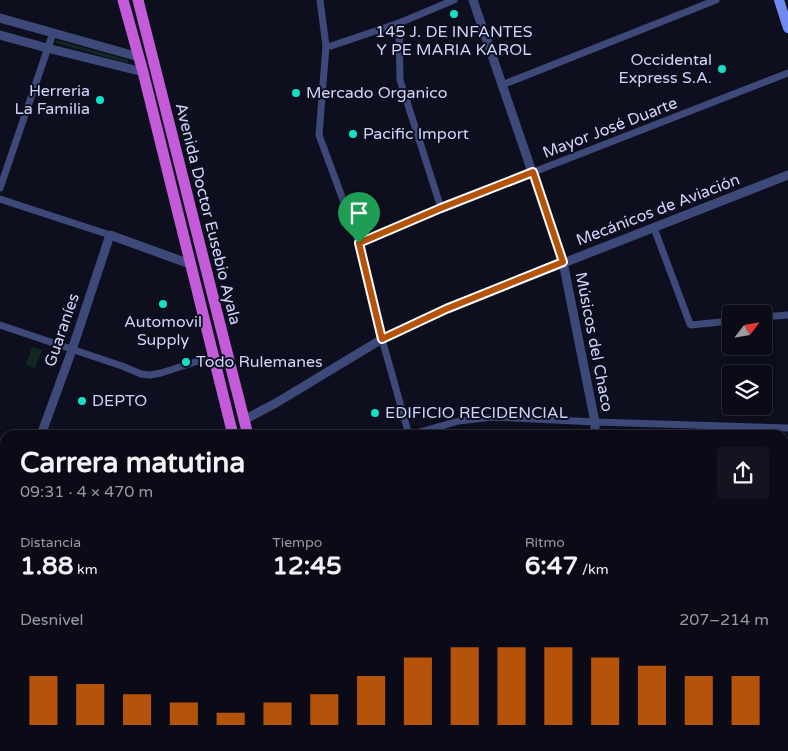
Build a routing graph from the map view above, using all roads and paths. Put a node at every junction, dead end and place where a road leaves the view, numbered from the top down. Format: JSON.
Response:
{"nodes":[{"id":1,"x":123,"y":0,"type":"edge"},
{"id":2,"x":138,"y":0,"type":"edge"},
{"id":3,"x":320,"y":0,"type":"edge"},
{"id":4,"x":454,"y":0,"type":"edge"},
{"id":5,"x":473,"y":0,"type":"edge"},
{"id":6,"x":716,"y":0,"type":"edge"},
{"id":7,"x":779,"y":0,"type":"edge"},
{"id":8,"x":0,"y":18,"type":"edge"},
{"id":9,"x":399,"y":22,"type":"junction"},
{"id":10,"x":788,"y":28,"type":"edge"},
{"id":11,"x":53,"y":33,"type":"junction"},
{"id":12,"x":0,"y":35,"type":"edge"},
{"id":13,"x":326,"y":46,"type":"junction"},
{"id":14,"x":47,"y":48,"type":"junction"},
{"id":15,"x":139,"y":57,"type":"junction"},
{"id":16,"x":143,"y":72,"type":"junction"},
{"id":17,"x":788,"y":73,"type":"edge"},
{"id":18,"x":502,"y":85,"type":"junction"},
{"id":19,"x":533,"y":172,"type":"junction"},
{"id":20,"x":788,"y":175,"type":"edge"},
{"id":21,"x":0,"y":188,"type":"edge"},
{"id":22,"x":0,"y":199,"type":"edge"},
{"id":23,"x":441,"y":208,"type":"junction"},
{"id":24,"x":654,"y":228,"type":"junction"},
{"id":25,"x":110,"y":235,"type":"junction"},
{"id":26,"x":359,"y":243,"type":"junction"},
{"id":27,"x":563,"y":262,"type":"junction"},
{"id":28,"x":190,"y":264,"type":"junction"},
{"id":29,"x":788,"y":315,"type":"edge"},
{"id":30,"x":772,"y":316,"type":"edge"},
{"id":31,"x":722,"y":322,"type":"edge"},
{"id":32,"x":0,"y":326,"type":"edge"},
{"id":33,"x":382,"y":339,"type":"junction"},
{"id":34,"x":72,"y":350,"type":"junction"},
{"id":35,"x":214,"y":356,"type":"junction"},
{"id":36,"x":244,"y":420,"type":"junction"},
{"id":37,"x":595,"y":422,"type":"junction"},
{"id":38,"x":788,"y":428,"type":"edge"},
{"id":39,"x":43,"y":430,"type":"edge"},
{"id":40,"x":232,"y":430,"type":"edge"},
{"id":41,"x":247,"y":430,"type":"edge"},
{"id":42,"x":408,"y":430,"type":"edge"},
{"id":43,"x":428,"y":430,"type":"edge"},
{"id":44,"x":595,"y":430,"type":"edge"}],
"edges":[{"from":1,"to":15,"type":"highway","name":"Avenida Doctor Eusebio Ayala"},
{"from":2,"to":36,"type":"highway","name":"Avenida Doctor Eusebio Ayala"},
{"from":3,"to":13,"type":"street"},
{"from":4,"to":9,"type":"street"},
{"from":5,"to":18,"type":"street","name":"Músicos del Chaco"},
{"from":6,"to":18,"type":"street"},
{"from":7,"to":10,"type":"main road"},
{"from":8,"to":11,"type":"street"},
{"from":9,"to":13,"type":"street"},
{"from":9,"to":23,"type":"street"},
{"from":11,"to":14,"type":"street"},
{"from":11,"to":15,"type":"street"},
{"from":12,"to":14,"type":"street"},
{"from":13,"to":26,"type":"street"},
{"from":14,"to":16,"type":"street"},
{"from":14,"to":21,"type":"street"},
{"from":15,"to":16,"type":"highway","name":"Avenida Doctor Eusebio Ayala"},
{"from":16,"to":28,"type":"highway","name":"Avenida Doctor Eusebio Ayala"},
{"from":17,"to":19,"type":"street","name":"Mayor José Duarte"},
{"from":18,"to":19,"type":"street","name":"Músicos del Chaco"},
{"from":19,"to":23,"type":"street","name":"Mayor José Duarte"},
{"from":19,"to":27,"type":"street","name":"Músicos del Chaco"},
{"from":20,"to":24,"type":"street","name":"Mecánicos de Aviación"},
{"from":22,"to":25,"type":"street"},
{"from":23,"to":26,"type":"street","name":"Mayor José Duarte"},
{"from":24,"to":27,"type":"street","name":"Mecánicos de Aviación"},
{"from":24,"to":31,"type":"street"},
{"from":25,"to":28,"type":"street"},
{"from":25,"to":34,"type":"street","name":"Guaraníes"},
{"from":26,"to":33,"type":"street"},
{"from":27,"to":33,"type":"street","name":"Mecánicos de Aviación"},
{"from":27,"to":37,"type":"street","name":"Músicos del Chaco"},
{"from":28,"to":35,"type":"highway","name":"Avenida Doctor Eusebio Ayala"},
{"from":29,"to":30,"type":"street"},
{"from":32,"to":34,"type":"street"},
{"from":33,"to":36,"type":"street","name":"Mecánicos de Aviación"},
{"from":33,"to":42,"type":"street"},
{"from":34,"to":35,"type":"street"},
{"from":34,"to":39,"type":"street","name":"Guaraníes"},
{"from":35,"to":40,"type":"highway","name":"Avenida Doctor Eusebio Ayala"},
{"from":36,"to":41,"type":"highway","name":"Avenida Doctor Eusebio Ayala"},
{"from":37,"to":38,"type":"street"},
{"from":37,"to":43,"type":"street"},
{"from":37,"to":44,"type":"street","name":"Músicos del Chaco"}]}
